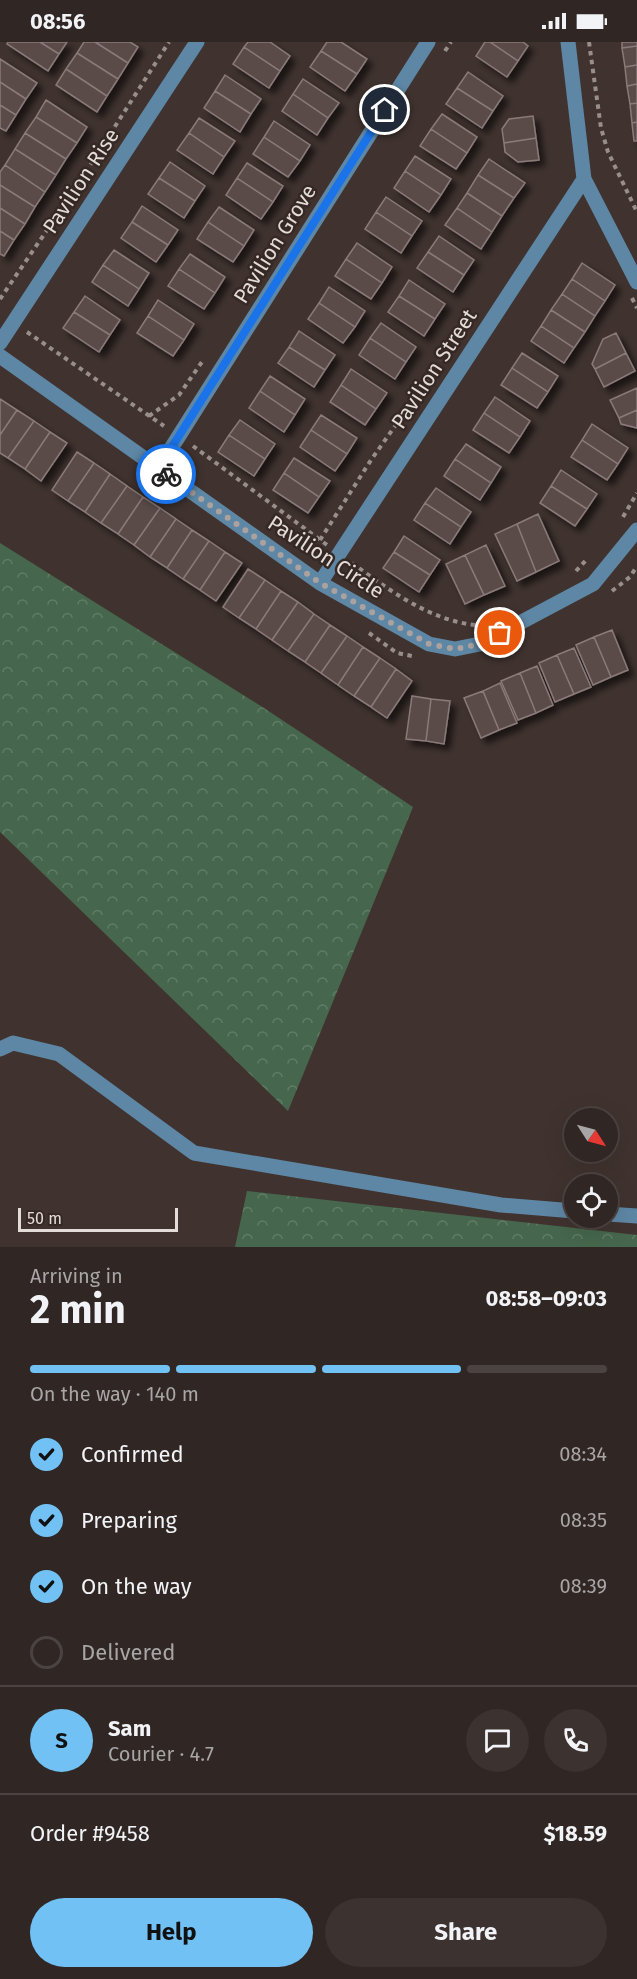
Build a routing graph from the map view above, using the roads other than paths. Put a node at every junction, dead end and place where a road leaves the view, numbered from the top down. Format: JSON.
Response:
{"nodes":[{"id":1,"x":197,"y":42,"type":"edge"},
{"id":2,"x":428,"y":42,"type":"edge"},
{"id":3,"x":568,"y":42,"type":"edge"},
{"id":4,"x":584,"y":179,"type":"junction"},
{"id":5,"x":637,"y":282,"type":"edge"},
{"id":6,"x":0,"y":343,"type":"edge"},
{"id":7,"x":0,"y":356,"type":"edge"},
{"id":8,"x":158,"y":469,"type":"junction"},
{"id":9,"x":637,"y":530,"type":"edge"},
{"id":10,"x":320,"y":583,"type":"junction"},
{"id":11,"x":0,"y":1049,"type":"edge"},
{"id":12,"x":564,"y":1210,"type":"edge"},
{"id":13,"x":618,"y":1215,"type":"edge"},
{"id":14,"x":637,"y":1216,"type":"edge"}],
"edges":[{"from":1,"to":6,"type":"street","name":"Pavilion Rise"},
{"from":2,"to":8,"type":"street","name":"Pavilion Grove"},
{"from":3,"to":4,"type":"street"},
{"from":4,"to":5,"type":"street"},
{"from":4,"to":10,"type":"street","name":"Pavilion Street"},
{"from":7,"to":8,"type":"street","name":"Pavilion Circle"},
{"from":8,"to":10,"type":"street","name":"Pavilion Circle"},
{"from":9,"to":10,"type":"street","name":"Pavilion Circle"},
{"from":11,"to":12,"type":"street"},
{"from":13,"to":14,"type":"street"}]}
